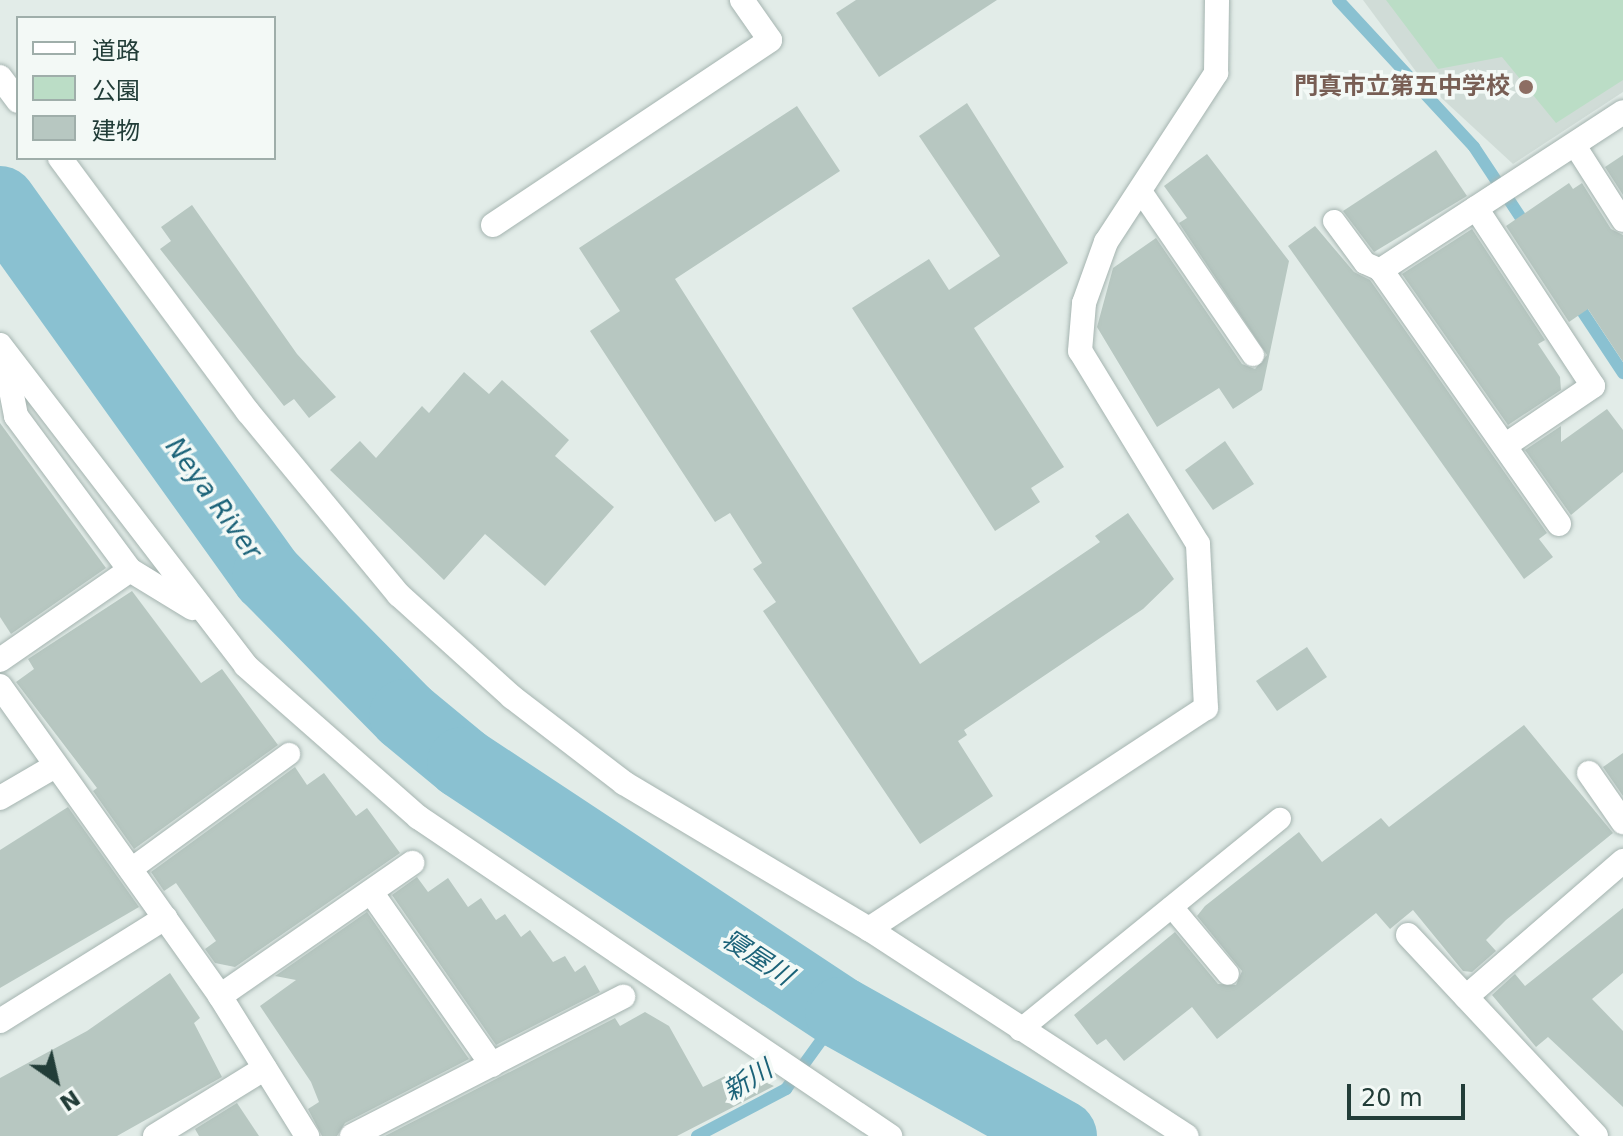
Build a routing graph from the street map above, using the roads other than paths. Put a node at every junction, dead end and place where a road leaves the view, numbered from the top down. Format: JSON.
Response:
{"nodes":[{"id":1,"x":742,"y":0,"type":"edge"},
{"id":2,"x":1217,"y":0,"type":"edge"},
{"id":3,"x":0,"y":77,"type":"edge"},
{"id":4,"x":16,"y":98,"type":"edge"},
{"id":5,"x":1623,"y":112,"type":"edge"},
{"id":6,"x":1574,"y":144,"type":"junction"},
{"id":7,"x":61,"y":160,"type":"edge"},
{"id":8,"x":1140,"y":190,"type":"junction"},
{"id":9,"x":1492,"y":197,"type":"junction"},
{"id":10,"x":1334,"y":221,"type":"dead end"},
{"id":11,"x":1623,"y":221,"type":"edge"},
{"id":12,"x":493,"y":225,"type":"dead end"},
{"id":13,"x":1381,"y":270,"type":"junction"},
{"id":14,"x":1,"y":346,"type":"edge"},
{"id":15,"x":1253,"y":355,"type":"dead end"},
{"id":16,"x":1506,"y":445,"type":"junction"},
{"id":17,"x":1559,"y":524,"type":"dead end"},
{"id":18,"x":130,"y":570,"type":"junction"},
{"id":19,"x":204,"y":615,"type":"junction"},
{"id":20,"x":0,"y":660,"type":"edge"},
{"id":21,"x":0,"y":686,"type":"edge"},
{"id":22,"x":289,"y":754,"type":"dead end"},
{"id":23,"x":55,"y":766,"type":"junction"},
{"id":24,"x":1589,"y":773,"type":"dead end"},
{"id":25,"x":0,"y":798,"type":"edge"},
{"id":26,"x":1280,"y":819,"type":"dead end"},
{"id":27,"x":1623,"y":822,"type":"edge"},
{"id":28,"x":1623,"y":861,"type":"edge"},
{"id":29,"x":412,"y":863,"type":"dead end"},
{"id":30,"x":130,"y":870,"type":"junction"},
{"id":31,"x":371,"y":892,"type":"junction"},
{"id":32,"x":1172,"y":907,"type":"junction"},
{"id":33,"x":165,"y":918,"type":"junction"},
{"id":34,"x":869,"y":929,"type":"junction"},
{"id":35,"x":1408,"y":935,"type":"dead end"},
{"id":36,"x":1228,"y":974,"type":"dead end"},
{"id":37,"x":220,"y":996,"type":"junction"},
{"id":38,"x":623,"y":997,"type":"dead end"},
{"id":39,"x":1466,"y":997,"type":"junction"},
{"id":40,"x":0,"y":1021,"type":"edge"},
{"id":41,"x":1020,"y":1030,"type":"junction"},
{"id":42,"x":492,"y":1065,"type":"junction"},
{"id":43,"x":265,"y":1068,"type":"junction"},
{"id":44,"x":155,"y":1136,"type":"edge"},
{"id":45,"x":307,"y":1136,"type":"edge"},
{"id":46,"x":352,"y":1136,"type":"edge"},
{"id":47,"x":890,"y":1136,"type":"edge"},
{"id":48,"x":1187,"y":1136,"type":"edge"},
{"id":49,"x":1596,"y":1136,"type":"edge"}],
"edges":[{"from":1,"to":12,"type":"street"},
{"from":2,"to":8,"type":"street"},
{"from":3,"to":4,"type":"street"},
{"from":5,"to":6,"type":"street"},
{"from":6,"to":9,"type":"street"},
{"from":6,"to":11,"type":"lane"},
{"from":7,"to":34,"type":"street"},
{"from":8,"to":15,"type":"lane"},
{"from":8,"to":34,"type":"street"},
{"from":9,"to":13,"type":"street"},
{"from":9,"to":16,"type":"street"},
{"from":10,"to":13,"type":"lane"},
{"from":13,"to":16,"type":"street"},
{"from":14,"to":18,"type":"street"},
{"from":14,"to":19,"type":"street"},
{"from":16,"to":17,"type":"street"},
{"from":18,"to":19,"type":"street"},
{"from":18,"to":20,"type":"street"},
{"from":19,"to":47,"type":"street"},
{"from":21,"to":23,"type":"street"},
{"from":22,"to":30,"type":"lane"},
{"from":23,"to":25,"type":"street"},
{"from":23,"to":30,"type":"street"},
{"from":24,"to":27,"type":"street"},
{"from":26,"to":32,"type":"lane"},
{"from":28,"to":39,"type":"street"},
{"from":29,"to":31,"type":"street"},
{"from":30,"to":33,"type":"street"},
{"from":31,"to":37,"type":"street"},
{"from":31,"to":42,"type":"street"},
{"from":32,"to":36,"type":"lane"},
{"from":32,"to":41,"type":"lane"},
{"from":33,"to":37,"type":"street"},
{"from":33,"to":40,"type":"street"},
{"from":34,"to":41,"type":"street"},
{"from":35,"to":39,"type":"street"},
{"from":37,"to":43,"type":"street"},
{"from":38,"to":42,"type":"street"},
{"from":39,"to":49,"type":"street"},
{"from":41,"to":48,"type":"street"},
{"from":42,"to":46,"type":"street"},
{"from":43,"to":44,"type":"street"},
{"from":43,"to":45,"type":"street"}]}
